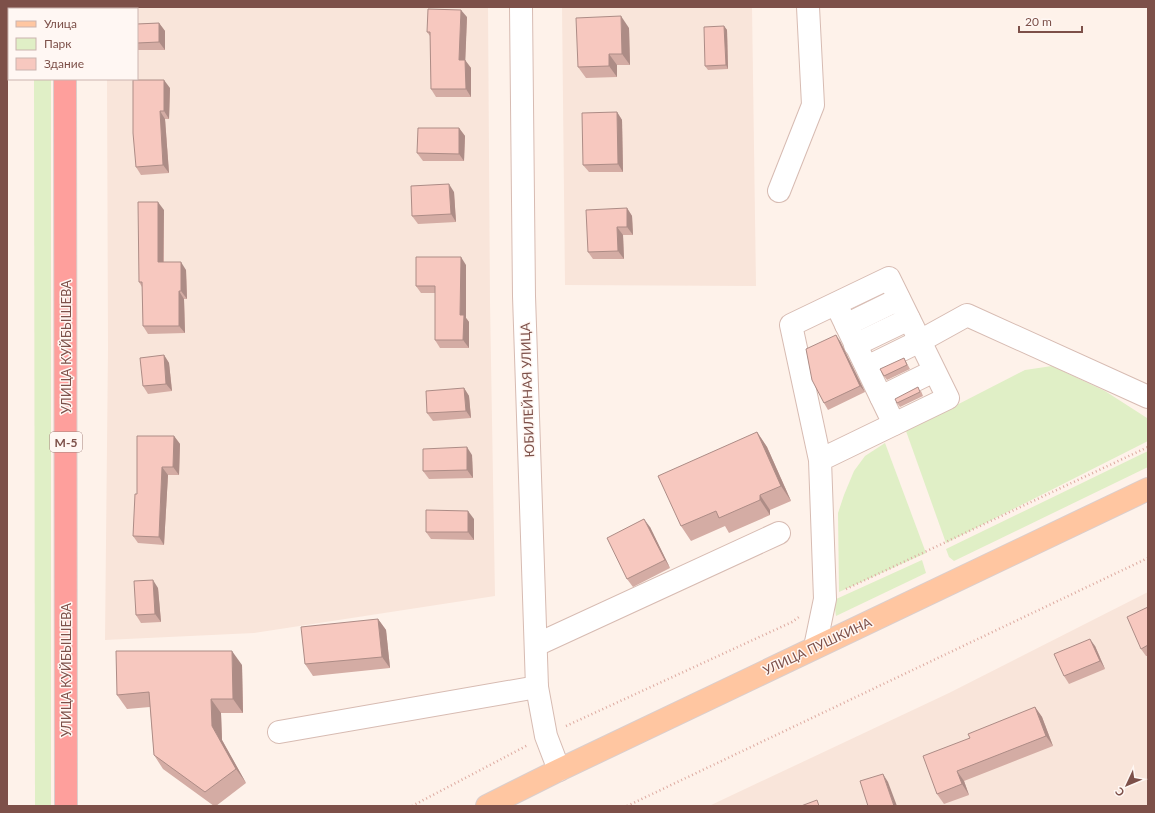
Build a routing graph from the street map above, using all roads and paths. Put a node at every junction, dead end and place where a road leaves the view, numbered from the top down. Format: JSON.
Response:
{"nodes":[{"id":1,"x":521,"y":7,"type":"edge"},
{"id":2,"x":808,"y":7,"type":"edge"},
{"id":3,"x":65,"y":80,"type":"edge"},
{"id":4,"x":779,"y":191,"type":"dead end"},
{"id":5,"x":899,"y":299,"type":"junction"},
{"id":6,"x":836,"y":304,"type":"junction"},
{"id":7,"x":909,"y":319,"type":"junction"},
{"id":8,"x":846,"y":325,"type":"junction"},
{"id":9,"x":920,"y":341,"type":"junction"},
{"id":10,"x":856,"y":345,"type":"junction"},
{"id":11,"x":867,"y":367,"type":"junction"},
{"id":12,"x":934,"y":371,"type":"junction"},
{"id":13,"x":881,"y":397,"type":"junction"},
{"id":14,"x":1148,"y":397,"type":"edge"},
{"id":15,"x":894,"y":424,"type":"junction"},
{"id":16,"x":1148,"y":447,"type":"edge"},
{"id":17,"x":820,"y":460,"type":"junction"},
{"id":18,"x":1148,"y":489,"type":"edge"},
{"id":19,"x":779,"y":533,"type":"dead end"},
{"id":20,"x":1148,"y":558,"type":"edge"},
{"id":21,"x":825,"y":599,"type":"junction"},
{"id":22,"x":536,"y":645,"type":"junction"},
{"id":23,"x":815,"y":647,"type":"junction"},
{"id":24,"x":537,"y":687,"type":"junction"},
{"id":25,"x":279,"y":732,"type":"dead end"},
{"id":26,"x":546,"y":736,"type":"junction"},
{"id":27,"x":559,"y":770,"type":"junction"},
{"id":28,"x":66,"y":806,"type":"edge"},
{"id":29,"x":412,"y":806,"type":"edge"},
{"id":30,"x":487,"y":806,"type":"edge"},
{"id":31,"x":627,"y":806,"type":"edge"}],
"edges":[{"from":1,"to":22,"type":"street","name":"ЮБИЛЕЙНАЯ УЛИЦА"},
{"from":2,"to":4,"type":"street"},
{"from":3,"to":28,"type":"highway","name":"УЛИЦА КУЙБЫШЕВА","number":"М-5"},
{"from":5,"to":6,"type":"street"},
{"from":5,"to":7,"type":"street"},
{"from":5,"to":8,"type":"street"},
{"from":6,"to":8,"type":"street"},
{"from":6,"to":17,"type":"street"},
{"from":7,"to":9,"type":"street"},
{"from":7,"to":10,"type":"street"},
{"from":8,"to":10,"type":"street"},
{"from":9,"to":11,"type":"street"},
{"from":9,"to":12,"type":"street"},
{"from":9,"to":14,"type":"street"},
{"from":10,"to":11,"type":"street"},
{"from":11,"to":13,"type":"street"},
{"from":12,"to":13,"type":"street"},
{"from":12,"to":15,"type":"street"},
{"from":13,"to":15,"type":"street"},
{"from":15,"to":17,"type":"street"},
{"from":16,"to":21,"type":"path"},
{"from":17,"to":21,"type":"street"},
{"from":18,"to":23,"type":"main road","name":"УЛИЦА ПУШКИНА"},
{"from":19,"to":22,"type":"street"},
{"from":20,"to":31,"type":"path"},
{"from":21,"to":23,"type":"street"},
{"from":21,"to":26,"type":"path"},
{"from":22,"to":24,"type":"street","name":"ЮБИЛЕЙНАЯ УЛИЦА"},
{"from":23,"to":27,"type":"main road","name":"УЛИЦА ПУШКИНА"},
{"from":24,"to":25,"type":"street"},
{"from":24,"to":26,"type":"street","name":"ЮБИЛЕЙНАЯ УЛИЦА"},
{"from":26,"to":27,"type":"street","name":"ЮБИЛЕЙНАЯ УЛИЦА"},
{"from":26,"to":29,"type":"path"},
{"from":27,"to":30,"type":"main road","name":"УЛИЦА ПУШКИНА"}]}
